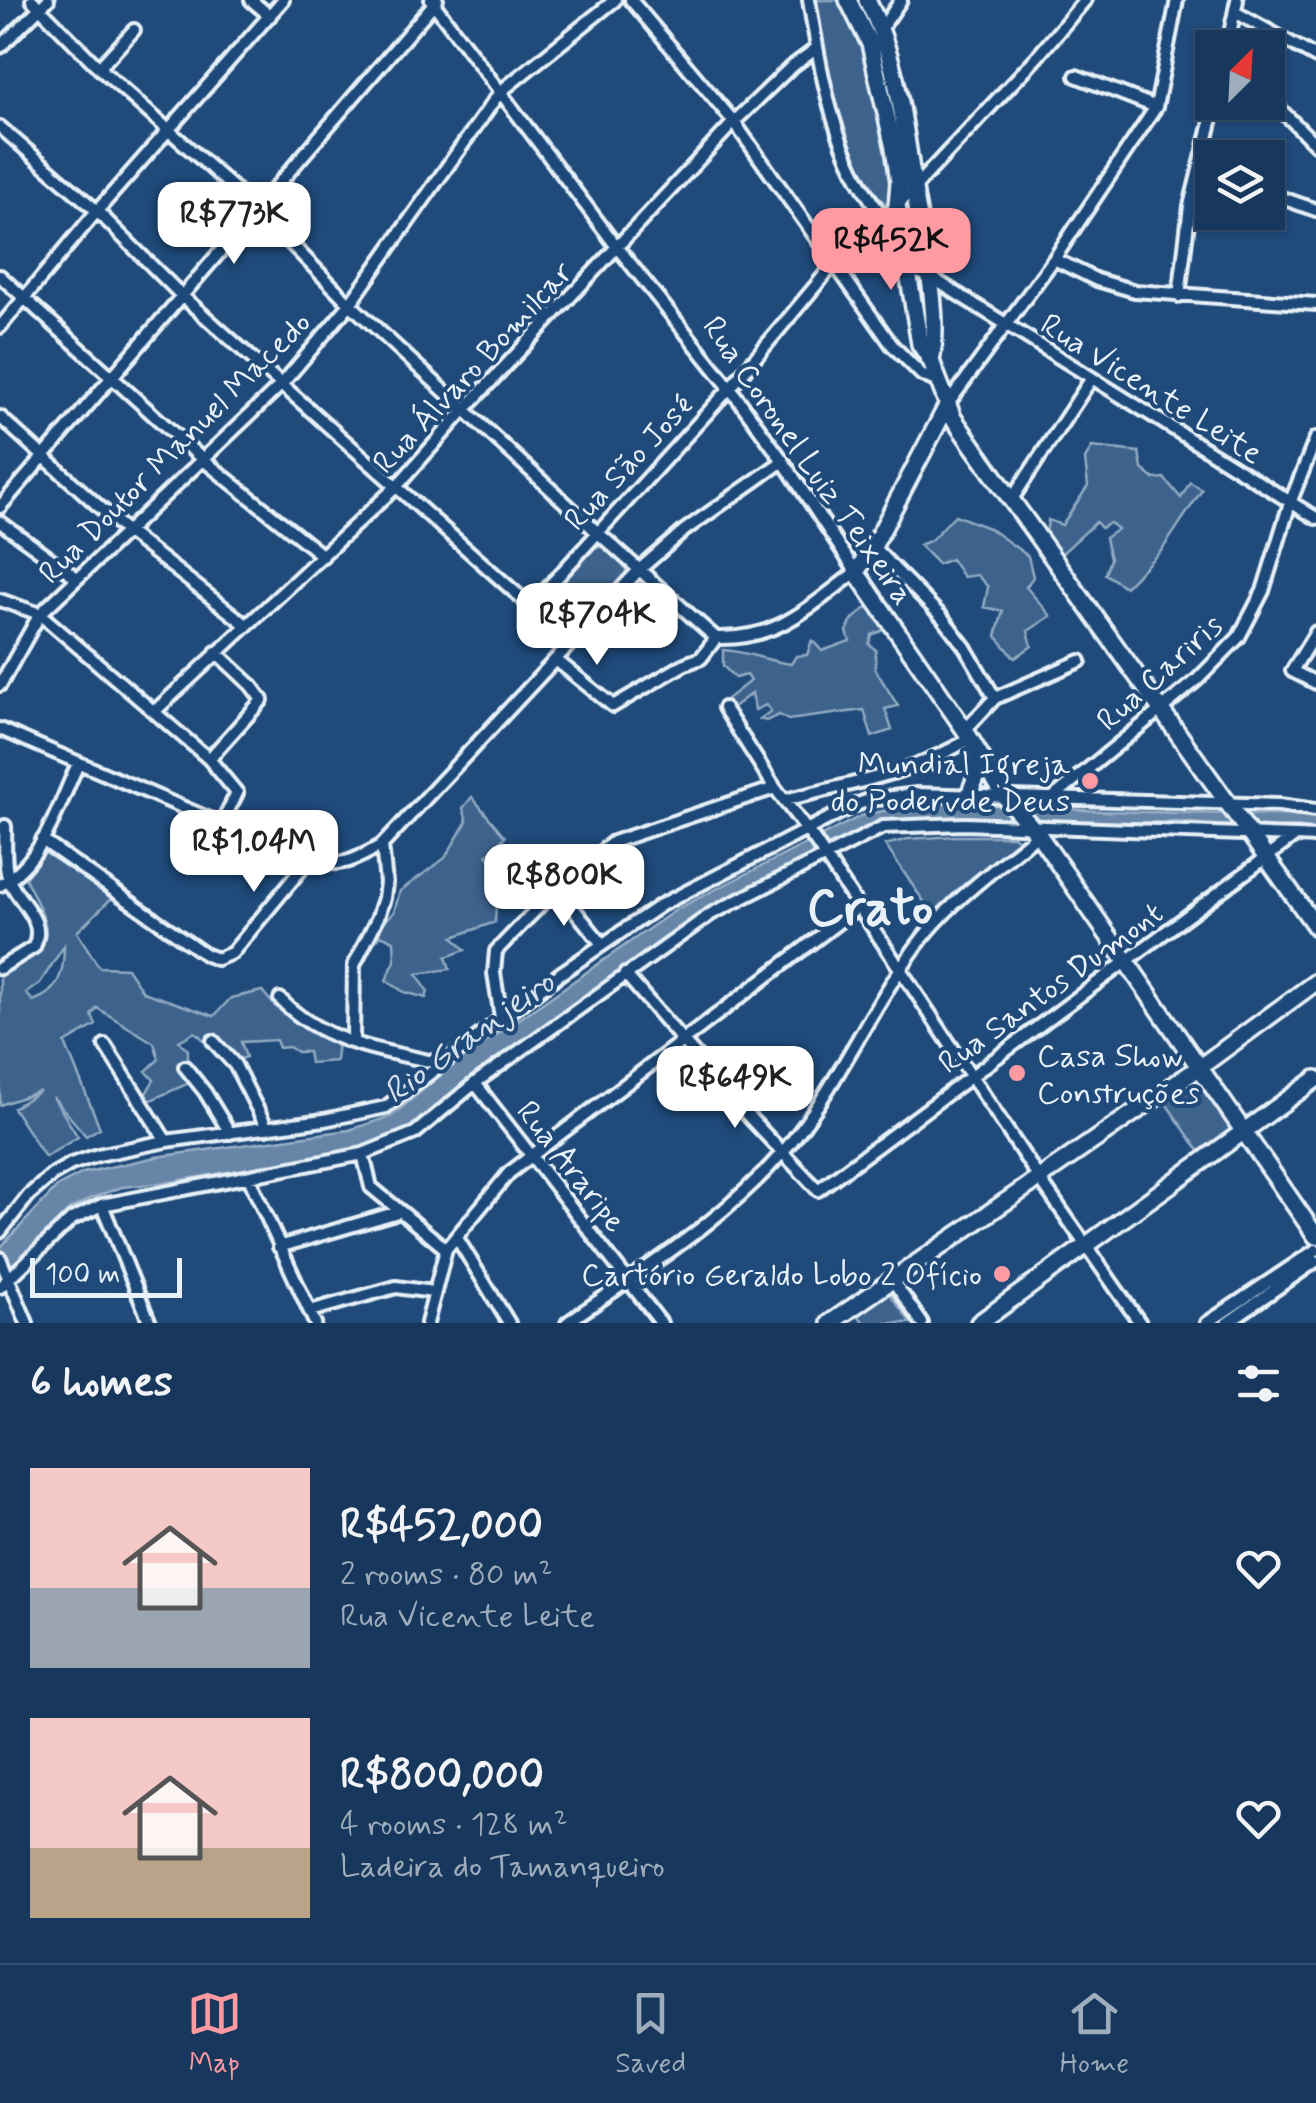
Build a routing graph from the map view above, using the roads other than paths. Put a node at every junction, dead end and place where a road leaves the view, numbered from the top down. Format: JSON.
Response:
{"nodes":[{"id":1,"x":252,"y":0,"type":"edge"},
{"id":2,"x":283,"y":0,"type":"edge"},
{"id":3,"x":615,"y":0,"type":"edge"},
{"id":4,"x":631,"y":0,"type":"edge"},
{"id":5,"x":809,"y":0,"type":"edge"},
{"id":6,"x":848,"y":0,"type":"edge"},
{"id":7,"x":901,"y":0,"type":"edge"},
{"id":8,"x":1085,"y":0,"type":"edge"},
{"id":9,"x":1178,"y":0,"type":"edge"},
{"id":10,"x":434,"y":1,"type":"edge"},
{"id":11,"x":40,"y":3,"type":"edge"},
{"id":12,"x":873,"y":4,"type":"edge"},
{"id":13,"x":1236,"y":6,"type":"edge"},
{"id":14,"x":270,"y":16,"type":"junction"},
{"id":15,"x":861,"y":25,"type":"junction"},
{"id":16,"x":134,"y":30,"type":"dead end"},
{"id":17,"x":881,"y":30,"type":"junction"},
{"id":18,"x":870,"y":44,"type":"junction"},
{"id":19,"x":0,"y":47,"type":"edge"},
{"id":20,"x":817,"y":48,"type":"junction"},
{"id":21,"x":1316,"y":57,"type":"edge"},
{"id":22,"x":99,"y":68,"type":"junction"},
{"id":23,"x":1076,"y":76,"type":"dead end"},
{"id":24,"x":500,"y":92,"type":"junction"},
{"id":25,"x":1156,"y":107,"type":"junction"},
{"id":26,"x":1285,"y":113,"type":"edge"},
{"id":27,"x":734,"y":122,"type":"junction"},
{"id":28,"x":0,"y":127,"type":"edge"},
{"id":29,"x":168,"y":130,"type":"junction"},
{"id":30,"x":10,"y":136,"type":"junction"},
{"id":31,"x":1316,"y":144,"type":"edge"},
{"id":32,"x":0,"y":147,"type":"edge"},
{"id":33,"x":1195,"y":184,"type":"edge"},
{"id":34,"x":914,"y":188,"type":"junction"},
{"id":35,"x":1285,"y":199,"type":"edge"},
{"id":36,"x":897,"y":206,"type":"junction"},
{"id":37,"x":257,"y":209,"type":"junction"},
{"id":38,"x":1316,"y":210,"type":"edge"},
{"id":39,"x":97,"y":211,"type":"junction"},
{"id":40,"x":884,"y":218,"type":"junction"},
{"id":41,"x":617,"y":247,"type":"junction"},
{"id":42,"x":1054,"y":259,"type":"junction"},
{"id":43,"x":833,"y":265,"type":"junction"},
{"id":44,"x":910,"y":270,"type":"junction"},
{"id":45,"x":0,"y":276,"type":"edge"},
{"id":46,"x":929,"y":276,"type":"junction"},
{"id":47,"x":182,"y":296,"type":"junction"},
{"id":48,"x":1179,"y":296,"type":"junction"},
{"id":49,"x":25,"y":298,"type":"junction"},
{"id":50,"x":350,"y":304,"type":"junction"},
{"id":51,"x":1316,"y":304,"type":"edge"},
{"id":52,"x":0,"y":327,"type":"edge"},
{"id":53,"x":1006,"y":327,"type":"junction"},
{"id":54,"x":931,"y":361,"type":"junction"},
{"id":55,"x":114,"y":376,"type":"junction"},
{"id":56,"x":1092,"y":378,"type":"junction"},
{"id":57,"x":938,"y":382,"type":"junction"},
{"id":58,"x":282,"y":384,"type":"junction"},
{"id":59,"x":730,"y":388,"type":"junction"},
{"id":60,"x":948,"y":404,"type":"junction"},
{"id":61,"x":465,"y":409,"type":"junction"},
{"id":62,"x":0,"y":417,"type":"edge"},
{"id":63,"x":1316,"y":438,"type":"edge"},
{"id":64,"x":44,"y":457,"type":"junction"},
{"id":65,"x":201,"y":458,"type":"junction"},
{"id":66,"x":783,"y":461,"type":"junction"},
{"id":67,"x":398,"y":486,"type":"junction"},
{"id":68,"x":1012,"y":498,"type":"junction"},
{"id":69,"x":1290,"y":502,"type":"junction"},
{"id":70,"x":0,"y":507,"type":"edge"},
{"id":71,"x":1316,"y":518,"type":"edge"},
{"id":72,"x":0,"y":522,"type":"edge"},
{"id":73,"x":126,"y":530,"type":"junction"},
{"id":74,"x":596,"y":532,"type":"junction"},
{"id":75,"x":873,"y":547,"type":"junction"},
{"id":76,"x":323,"y":556,"type":"junction"},
{"id":77,"x":639,"y":570,"type":"junction"},
{"id":78,"x":856,"y":572,"type":"junction"},
{"id":79,"x":77,"y":578,"type":"junction"},
{"id":80,"x":0,"y":600,"type":"edge"},
{"id":81,"x":532,"y":605,"type":"junction"},
{"id":82,"x":40,"y":614,"type":"junction"},
{"id":83,"x":245,"y":624,"type":"junction"},
{"id":84,"x":1316,"y":632,"type":"edge"},
{"id":85,"x":716,"y":638,"type":"junction"},
{"id":86,"x":572,"y":643,"type":"junction"},
{"id":87,"x":216,"y":652,"type":"junction"},
{"id":88,"x":556,"y":660,"type":"junction"},
{"id":89,"x":1080,"y":661,"type":"dead end"},
{"id":90,"x":1316,"y":683,"type":"edge"},
{"id":91,"x":0,"y":685,"type":"edge"},
{"id":92,"x":995,"y":698,"type":"junction"},
{"id":93,"x":724,"y":708,"type":"dead end"},
{"id":94,"x":1160,"y":710,"type":"junction"},
{"id":95,"x":155,"y":711,"type":"junction"},
{"id":96,"x":0,"y":729,"type":"edge"},
{"id":97,"x":967,"y":734,"type":"junction"},
{"id":98,"x":978,"y":754,"type":"junction"},
{"id":99,"x":209,"y":760,"type":"junction"},
{"id":100,"x":78,"y":764,"type":"junction"},
{"id":101,"x":776,"y":788,"type":"junction"},
{"id":102,"x":969,"y":795,"type":"junction"},
{"id":103,"x":1004,"y":796,"type":"junction"},
{"id":104,"x":785,"y":800,"type":"junction"},
{"id":105,"x":1050,"y":800,"type":"junction"},
{"id":106,"x":1228,"y":806,"type":"junction"},
{"id":107,"x":1316,"y":810,"type":"edge"},
{"id":108,"x":221,"y":824,"type":"junction"},
{"id":109,"x":5,"y":826,"type":"dead end"},
{"id":110,"x":806,"y":830,"type":"junction"},
{"id":111,"x":1034,"y":830,"type":"junction"},
{"id":112,"x":1249,"y":834,"type":"junction"},
{"id":113,"x":1295,"y":836,"type":"junction"},
{"id":114,"x":1316,"y":837,"type":"edge"},
{"id":115,"x":42,"y":840,"type":"junction"},
{"id":116,"x":382,"y":845,"type":"junction"},
{"id":117,"x":825,"y":856,"type":"junction"},
{"id":118,"x":1268,"y":858,"type":"junction"},
{"id":119,"x":308,"y":861,"type":"junction"},
{"id":120,"x":4,"y":882,"type":"edge"},
{"id":121,"x":557,"y":888,"type":"junction"},
{"id":122,"x":857,"y":908,"type":"junction"},
{"id":123,"x":1316,"y":927,"type":"edge"},
{"id":124,"x":602,"y":944,"type":"junction"},
{"id":125,"x":1126,"y":962,"type":"junction"},
{"id":126,"x":0,"y":968,"type":"edge"},
{"id":127,"x":901,"y":971,"type":"junction"},
{"id":128,"x":624,"y":974,"type":"junction"},
{"id":129,"x":1316,"y":982,"type":"edge"},
{"id":130,"x":280,"y":999,"type":"dead end"},
{"id":131,"x":501,"y":1018,"type":"junction"},
{"id":132,"x":212,"y":1040,"type":"dead end"},
{"id":133,"x":353,"y":1041,"type":"junction"},
{"id":134,"x":683,"y":1043,"type":"junction"},
{"id":135,"x":105,"y":1045,"type":"dead end"},
{"id":136,"x":439,"y":1063,"type":"junction"},
{"id":137,"x":185,"y":1067,"type":"dead end"},
{"id":138,"x":1200,"y":1067,"type":"junction"},
{"id":139,"x":971,"y":1076,"type":"junction"},
{"id":140,"x":1316,"y":1079,"type":"edge"},
{"id":141,"x":476,"y":1083,"type":"junction"},
{"id":142,"x":267,"y":1128,"type":"junction"},
{"id":143,"x":230,"y":1133,"type":"junction"},
{"id":144,"x":1245,"y":1134,"type":"junction"},
{"id":145,"x":166,"y":1141,"type":"junction"},
{"id":146,"x":784,"y":1151,"type":"junction"},
{"id":147,"x":363,"y":1154,"type":"junction"},
{"id":148,"x":530,"y":1155,"type":"junction"},
{"id":149,"x":249,"y":1178,"type":"junction"},
{"id":150,"x":1038,"y":1178,"type":"junction"},
{"id":151,"x":102,"y":1205,"type":"junction"},
{"id":152,"x":398,"y":1212,"type":"junction"},
{"id":153,"x":0,"y":1232,"type":"edge"},
{"id":154,"x":1316,"y":1236,"type":"edge"},
{"id":155,"x":457,"y":1238,"type":"junction"},
{"id":156,"x":1087,"y":1246,"type":"junction"},
{"id":157,"x":279,"y":1247,"type":"junction"},
{"id":158,"x":446,"y":1250,"type":"junction"},
{"id":159,"x":1316,"y":1250,"type":"edge"},
{"id":160,"x":0,"y":1258,"type":"edge"},
{"id":161,"x":1316,"y":1262,"type":"edge"},
{"id":162,"x":1288,"y":1275,"type":"junction"},
{"id":163,"x":9,"y":1278,"type":"junction"},
{"id":164,"x":629,"y":1279,"type":"junction"},
{"id":165,"x":892,"y":1280,"type":"junction"},
{"id":166,"x":0,"y":1287,"type":"edge"},
{"id":167,"x":433,"y":1292,"type":"junction"},
{"id":168,"x":310,"y":1311,"type":"junction"},
{"id":169,"x":27,"y":1323,"type":"edge"},
{"id":170,"x":150,"y":1323,"type":"edge"},
{"id":171,"x":316,"y":1323,"type":"edge"},
{"id":172,"x":427,"y":1323,"type":"edge"},
{"id":173,"x":509,"y":1323,"type":"edge"},
{"id":174,"x":567,"y":1323,"type":"edge"},
{"id":175,"x":661,"y":1323,"type":"edge"},
{"id":176,"x":830,"y":1323,"type":"edge"},
{"id":177,"x":922,"y":1323,"type":"edge"},
{"id":178,"x":979,"y":1323,"type":"edge"},
{"id":179,"x":1140,"y":1323,"type":"edge"},
{"id":180,"x":1207,"y":1323,"type":"edge"},
{"id":181,"x":1227,"y":1323,"type":"edge"}],
"edges":[{"from":1,"to":14,"type":"street"},
{"from":2,"to":14,"type":"street"},
{"from":3,"to":24,"type":"street","name":"Rua Doutor Manuel Macedo"},
{"from":4,"to":27,"type":"street"},
{"from":5,"to":20,"type":"street"},
{"from":6,"to":15,"type":"main road"},
{"from":7,"to":17,"type":"street"},
{"from":8,"to":34,"type":"street","name":"Rua São José"},
{"from":9,"to":25,"type":"street"},
{"from":10,"to":24,"type":"street","name":"Rua Coronel Luiz Teixeira"},
{"from":10,"to":37,"type":"street"},
{"from":11,"to":19,"type":"street"},
{"from":11,"to":22,"type":"street"},
{"from":12,"to":15,"type":"street"},
{"from":12,"to":17,"type":"main road"},
{"from":13,"to":21,"type":"street"},
{"from":14,"to":29,"type":"street"},
{"from":15,"to":18,"type":"main road"},
{"from":16,"to":22,"type":"street"},
{"from":17,"to":18,"type":"street"},
{"from":17,"to":34,"type":"main road"},
{"from":18,"to":36,"type":"main road"},
{"from":20,"to":27,"type":"street","name":"Rua Álvaro Bomilcar"},
{"from":20,"to":40,"type":"street"},
{"from":22,"to":29,"type":"street"},
{"from":23,"to":25,"type":"street"},
{"from":24,"to":41,"type":"street","name":"Rua Coronel Luiz Teixeira"},
{"from":24,"to":50,"type":"street","name":"Rua Doutor Manuel Macedo"},
{"from":25,"to":42,"type":"street"},
{"from":26,"to":31,"type":"street"},
{"from":27,"to":41,"type":"street","name":"Rua Álvaro Bomilcar"},
{"from":27,"to":43,"type":"street"},
{"from":28,"to":30,"type":"street"},
{"from":29,"to":37,"type":"street"},
{"from":29,"to":39,"type":"street"},
{"from":30,"to":32,"type":"street"},
{"from":30,"to":39,"type":"street"},
{"from":33,"to":48,"type":"street"},
{"from":34,"to":36,"type":"street","name":"Rua São José"},
{"from":34,"to":46,"type":"main road"},
{"from":35,"to":38,"type":"street"},
{"from":36,"to":40,"type":"street","name":"Rua São José"},
{"from":36,"to":44,"type":"main road"},
{"from":37,"to":47,"type":"street"},
{"from":37,"to":50,"type":"street"},
{"from":39,"to":47,"type":"street"},
{"from":39,"to":49,"type":"street"},
{"from":40,"to":43,"type":"street","name":"Rua São José"},
{"from":41,"to":59,"type":"street","name":"Rua Coronel Luiz Teixeira"},
{"from":41,"to":61,"type":"street","name":"Rua Álvaro Bomilcar"},
{"from":42,"to":48,"type":"street"},
{"from":42,"to":53,"type":"street"},
{"from":43,"to":57,"type":"street"},
{"from":43,"to":59,"type":"street","name":"Rua São José"},
{"from":44,"to":46,"type":"street","name":"Rua Vicente Leite"},
{"from":44,"to":54,"type":"main road"},
{"from":45,"to":49,"type":"street"},
{"from":46,"to":53,"type":"street","name":"Rua Vicente Leite"},
{"from":46,"to":54,"type":"main road"},
{"from":47,"to":55,"type":"street"},
{"from":47,"to":58,"type":"street"},
{"from":48,"to":51,"type":"street"},
{"from":49,"to":52,"type":"street"},
{"from":49,"to":55,"type":"street"},
{"from":50,"to":58,"type":"street","name":"Rua Doutor Manuel Macedo"},
{"from":50,"to":61,"type":"street"},
{"from":53,"to":56,"type":"street","name":"Rua Vicente Leite"},
{"from":53,"to":60,"type":"street"},
{"from":54,"to":57,"type":"main road"},
{"from":55,"to":64,"type":"street"},
{"from":55,"to":65,"type":"street"},
{"from":56,"to":68,"type":"street"},
{"from":56,"to":69,"type":"street","name":"Rua Vicente Leite"},
{"from":57,"to":60,"type":"main road"},
{"from":58,"to":65,"type":"street","name":"Rua Doutor Manuel Macedo"},
{"from":58,"to":67,"type":"street"},
{"from":59,"to":66,"type":"street","name":"Rua Coronel Luiz Teixeira"},
{"from":59,"to":74,"type":"street","name":"Rua São José"},
{"from":60,"to":68,"type":"main road"},
{"from":60,"to":75,"type":"main road"},
{"from":61,"to":67,"type":"street","name":"Rua Álvaro Bomilcar"},
{"from":61,"to":74,"type":"street"},
{"from":62,"to":64,"type":"street"},
{"from":63,"to":69,"type":"street","name":"Rua Cariris"},
{"from":64,"to":70,"type":"street"},
{"from":64,"to":73,"type":"street"},
{"from":65,"to":73,"type":"street","name":"Rua Doutor Manuel Macedo"},
{"from":65,"to":76,"type":"street"},
{"from":66,"to":77,"type":"street"},
{"from":66,"to":78,"type":"street","name":"Rua Coronel Luiz Teixeira"},
{"from":67,"to":76,"type":"street","name":"Rua Álvaro Bomilcar"},
{"from":67,"to":81,"type":"street"},
{"from":68,"to":94,"type":"main road"},
{"from":69,"to":71,"type":"street","name":"Rua Vicente Leite"},
{"from":69,"to":94,"type":"street","name":"Rua Cariris"},
{"from":72,"to":79,"type":"street"},
{"from":73,"to":79,"type":"street","name":"Rua Doutor Manuel Macedo"},
{"from":73,"to":83,"type":"street"},
{"from":74,"to":77,"type":"street"},
{"from":74,"to":81,"type":"street","name":"Rua São José"},
{"from":75,"to":78,"type":"main road"},
{"from":75,"to":92,"type":"street"},
{"from":76,"to":83,"type":"street","name":"Rua Álvaro Bomilcar"},
{"from":77,"to":85,"type":"street"},
{"from":77,"to":86,"type":"street"},
{"from":78,"to":85,"type":"street"},
{"from":78,"to":97,"type":"main road","name":"Rua Coronel Luiz Teixeira"},
{"from":79,"to":82,"type":"street","name":"Rua Doutor Manuel Macedo"},
{"from":80,"to":82,"type":"street"},
{"from":81,"to":86,"type":"street"},
{"from":82,"to":91,"type":"street","name":"Rua Doutor Manuel Macedo"},
{"from":82,"to":95,"type":"street"},
{"from":83,"to":87,"type":"street","name":"Rua Álvaro Bomilcar"},
{"from":84,"to":90,"type":"street"},
{"from":85,"to":88,"type":"street"},
{"from":86,"to":88,"type":"street"},
{"from":87,"to":95,"type":"street","name":"Rua Álvaro Bomilcar"},
{"from":87,"to":99,"type":"street"},
{"from":88,"to":116,"type":"street"},
{"from":89,"to":92,"type":"street"},
{"from":92,"to":97,"type":"street"},
{"from":93,"to":101,"type":"street"},
{"from":94,"to":105,"type":"street","name":"Rua Cariris"},
{"from":94,"to":106,"type":"main road"},
{"from":95,"to":99,"type":"street"},
{"from":96,"to":100,"type":"street"},
{"from":97,"to":98,"type":"main road","name":"Rua Coronel Luiz Teixeira"},
{"from":97,"to":104,"type":"street"},
{"from":98,"to":102,"type":"main road"},
{"from":98,"to":103,"type":"main road","name":"Rua Coronel Luiz Teixeira"},
{"from":99,"to":108,"type":"street"},
{"from":100,"to":108,"type":"street"},
{"from":100,"to":115,"type":"street"},
{"from":101,"to":104,"type":"street"},
{"from":101,"to":121,"type":"street"},
{"from":102,"to":103,"type":"street"},
{"from":102,"to":110,"type":"street"},
{"from":103,"to":105,"type":"street"},
{"from":103,"to":111,"type":"main road","name":"Rua Coronel Luiz Teixeira"},
{"from":104,"to":110,"type":"street"},
{"from":105,"to":106,"type":"street"},
{"from":106,"to":107,"type":"street"},
{"from":106,"to":112,"type":"main road"},
{"from":108,"to":119,"type":"street"},
{"from":109,"to":120,"type":"street"},
{"from":110,"to":117,"type":"street"},
{"from":110,"to":124,"type":"street"},
{"from":111,"to":112,"type":"street"},
{"from":111,"to":117,"type":"street"},
{"from":111,"to":125,"type":"main road","name":"Rua Coronel Luiz Teixeira"},
{"from":111,"to":127,"type":"street"},
{"from":112,"to":113,"type":"street"},
{"from":112,"to":118,"type":"main road"},
{"from":113,"to":114,"type":"street"},
{"from":113,"to":118,"type":"street","name":"Rua Santos Dumont"},
{"from":115,"to":119,"type":"street"},
{"from":115,"to":120,"type":"street"},
{"from":116,"to":119,"type":"street"},
{"from":116,"to":133,"type":"street"},
{"from":117,"to":122,"type":"street"},
{"from":117,"to":128,"type":"street"},
{"from":118,"to":123,"type":"main road"},
{"from":118,"to":125,"type":"street","name":"Rua Santos Dumont"},
{"from":120,"to":126,"type":"street"},
{"from":121,"to":124,"type":"street"},
{"from":121,"to":131,"type":"street"},
{"from":122,"to":127,"type":"street"},
{"from":122,"to":134,"type":"street"},
{"from":124,"to":131,"type":"street"},
{"from":125,"to":138,"type":"main road","name":"Rua Coronel Luiz Teixeira"},
{"from":125,"to":139,"type":"street","name":"Rua Santos Dumont"},
{"from":127,"to":139,"type":"street"},
{"from":127,"to":146,"type":"street"},
{"from":128,"to":134,"type":"street"},
{"from":128,"to":141,"type":"street"},
{"from":129,"to":138,"type":"main road"},
{"from":130,"to":133,"type":"street"},
{"from":131,"to":136,"type":"street"},
{"from":132,"to":142,"type":"street"},
{"from":133,"to":136,"type":"street"},
{"from":134,"to":146,"type":"street"},
{"from":134,"to":148,"type":"street"},
{"from":135,"to":145,"type":"street"},
{"from":136,"to":142,"type":"street"},
{"from":137,"to":143,"type":"street"},
{"from":138,"to":144,"type":"main road","name":"Rua Coronel Luiz Teixeira"},
{"from":138,"to":150,"type":"main road"},
{"from":139,"to":146,"type":"street","name":"Rua Santos Dumont"},
{"from":139,"to":150,"type":"street"},
{"from":140,"to":144,"type":"main road"},
{"from":141,"to":147,"type":"street"},
{"from":141,"to":148,"type":"street","name":"Rua Araripe"},
{"from":142,"to":143,"type":"street"},
{"from":143,"to":145,"type":"street"},
{"from":144,"to":154,"type":"main road","name":"Rua Coronel Luiz Teixeira"},
{"from":144,"to":156,"type":"main road"},
{"from":145,"to":153,"type":"street"},
{"from":146,"to":164,"type":"street"},
{"from":147,"to":149,"type":"street"},
{"from":147,"to":152,"type":"street"},
{"from":148,"to":155,"type":"street"},
{"from":148,"to":164,"type":"street","name":"Rua Araripe"},
{"from":149,"to":151,"type":"street"},
{"from":149,"to":157,"type":"street"},
{"from":150,"to":156,"type":"street"},
{"from":150,"to":165,"type":"main road"},
{"from":151,"to":163,"type":"street"},
{"from":151,"to":170,"type":"street"},
{"from":152,"to":157,"type":"street"},
{"from":152,"to":158,"type":"street"},
{"from":155,"to":158,"type":"street"},
{"from":155,"to":173,"type":"street"},
{"from":156,"to":178,"type":"main road"},
{"from":156,"to":179,"type":"street"},
{"from":157,"to":168,"type":"street"},
{"from":158,"to":167,"type":"street"},
{"from":159,"to":162,"type":"street"},
{"from":160,"to":163,"type":"street"},
{"from":161,"to":162,"type":"street"},
{"from":162,"to":180,"type":"street"},
{"from":162,"to":181,"type":"street"},
{"from":163,"to":166,"type":"street"},
{"from":163,"to":169,"type":"street"},
{"from":164,"to":174,"type":"street"},
{"from":164,"to":175,"type":"street","name":"Rua Araripe"},
{"from":165,"to":176,"type":"main road"},
{"from":165,"to":177,"type":"street"},
{"from":167,"to":168,"type":"street"},
{"from":167,"to":172,"type":"street"},
{"from":168,"to":171,"type":"street"}]}
